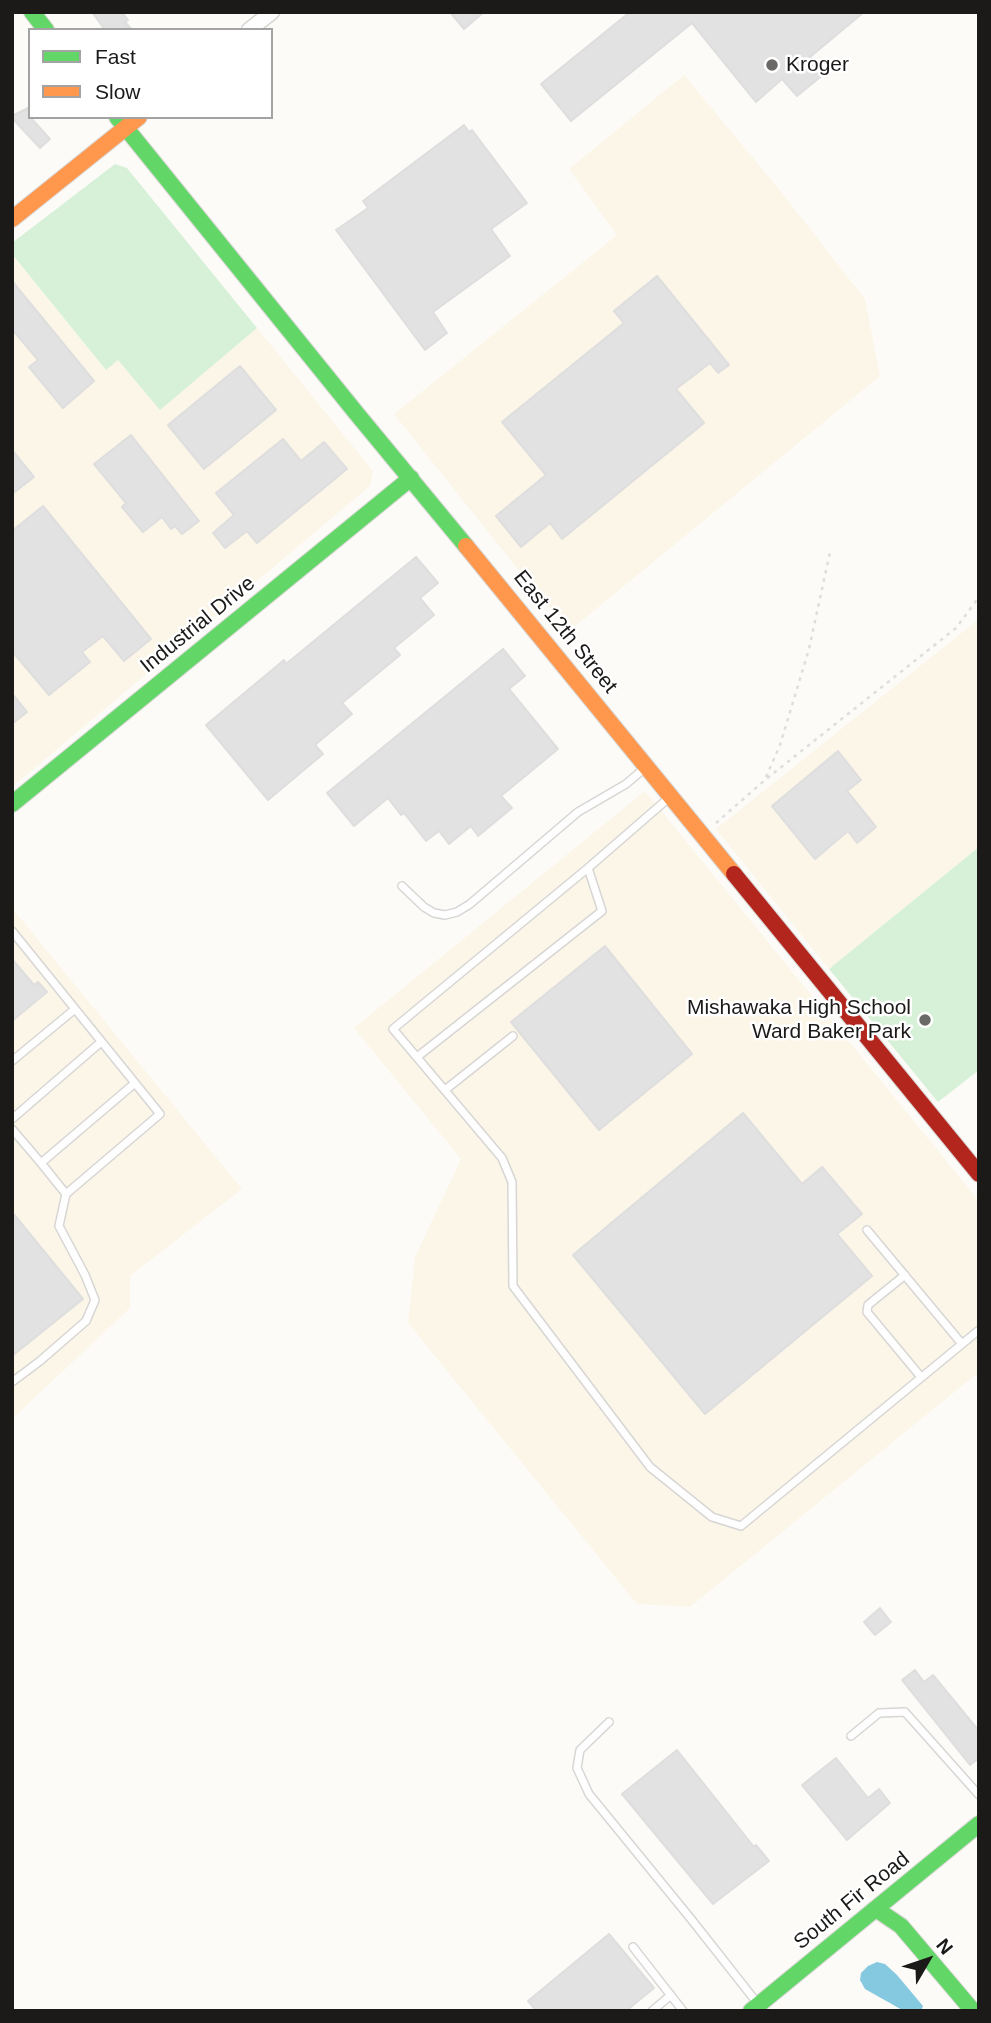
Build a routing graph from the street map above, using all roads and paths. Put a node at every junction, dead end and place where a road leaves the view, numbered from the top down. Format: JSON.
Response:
{"nodes":[{"id":1,"x":32,"y":12,"type":"edge"},
{"id":2,"x":272,"y":12,"type":"edge"},
{"id":3,"x":44,"y":28,"type":"edge"},
{"id":4,"x":252,"y":28,"type":"edge"},
{"id":5,"x":122,"y":123,"type":"edge"},
{"id":6,"x":12,"y":219,"type":"edge"},
{"id":7,"x":411,"y":478,"type":"junction"},
{"id":8,"x":830,"y":552,"type":"dead end"},
{"id":9,"x":979,"y":597,"type":"edge"},
{"id":10,"x":647,"y":767,"type":"junction"},
{"id":11,"x":765,"y":780,"type":"junction"},
{"id":12,"x":671,"y":795,"type":"junction"},
{"id":13,"x":12,"y":804,"type":"edge"},
{"id":14,"x":703,"y":834,"type":"junction"},
{"id":15,"x":589,"y":868,"type":"junction"},
{"id":16,"x":402,"y":886,"type":"dead end"},
{"id":17,"x":12,"y":931,"type":"edge"},
{"id":18,"x":75,"y":1009,"type":"junction"},
{"id":19,"x":513,"y":1036,"type":"dead end"},
{"id":20,"x":101,"y":1042,"type":"junction"},
{"id":21,"x":417,"y":1056,"type":"junction"},
{"id":22,"x":12,"y":1061,"type":"edge"},
{"id":23,"x":135,"y":1083,"type":"junction"},
{"id":24,"x":445,"y":1090,"type":"junction"},
{"id":25,"x":12,"y":1119,"type":"edge"},
{"id":26,"x":12,"y":1129,"type":"edge"},
{"id":27,"x":41,"y":1163,"type":"junction"},
{"id":28,"x":979,"y":1174,"type":"edge"},
{"id":29,"x":65,"y":1194,"type":"junction"},
{"id":30,"x":867,"y":1230,"type":"dead end"},
{"id":31,"x":905,"y":1275,"type":"junction"},
{"id":32,"x":979,"y":1330,"type":"edge"},
{"id":33,"x":962,"y":1344,"type":"junction"},
{"id":34,"x":921,"y":1377,"type":"junction"},
{"id":35,"x":12,"y":1382,"type":"edge"},
{"id":36,"x":609,"y":1721,"type":"dead end"},
{"id":37,"x":851,"y":1736,"type":"dead end"},
{"id":38,"x":979,"y":1796,"type":"edge"},
{"id":39,"x":979,"y":1824,"type":"edge"},
{"id":40,"x":876,"y":1909,"type":"junction"},
{"id":41,"x":633,"y":1947,"type":"dead end"},
{"id":42,"x":671,"y":1995,"type":"junction"},
{"id":43,"x":754,"y":2008,"type":"edge"},
{"id":44,"x":652,"y":2011,"type":"edge"},
{"id":45,"x":683,"y":2011,"type":"edge"},
{"id":46,"x":973,"y":2011,"type":"edge"}],
"edges":[{"from":1,"to":3,"type":"street"},
{"from":2,"to":4,"type":"street"},
{"from":5,"to":6,"type":"street"},
{"from":5,"to":7,"type":"street","name":"East 12th Street"},
{"from":7,"to":10,"type":"street","name":"East 12th Street"},
{"from":7,"to":13,"type":"street","name":"Industrial Drive"},
{"from":8,"to":11,"type":"path"},
{"from":9,"to":11,"type":"path"},
{"from":10,"to":12,"type":"street","name":"East 12th Street"},
{"from":10,"to":16,"type":"lane"},
{"from":11,"to":14,"type":"path"},
{"from":12,"to":14,"type":"street","name":"East 12th Street"},
{"from":12,"to":15,"type":"lane"},
{"from":14,"to":28,"type":"street","name":"East 12th Street"},
{"from":15,"to":21,"type":"lane"},
{"from":15,"to":21,"type":"lane"},
{"from":17,"to":18,"type":"lane"},
{"from":18,"to":20,"type":"lane"},
{"from":18,"to":22,"type":"lane"},
{"from":19,"to":24,"type":"lane"},
{"from":20,"to":23,"type":"lane"},
{"from":20,"to":25,"type":"lane"},
{"from":21,"to":24,"type":"lane"},
{"from":23,"to":27,"type":"lane"},
{"from":23,"to":29,"type":"lane"},
{"from":24,"to":34,"type":"lane"},
{"from":26,"to":27,"type":"lane"},
{"from":27,"to":29,"type":"lane"},
{"from":29,"to":35,"type":"lane"},
{"from":30,"to":31,"type":"lane"},
{"from":31,"to":33,"type":"lane"},
{"from":31,"to":34,"type":"lane"},
{"from":32,"to":33,"type":"lane"},
{"from":33,"to":34,"type":"lane"},
{"from":36,"to":43,"type":"lane"},
{"from":37,"to":38,"type":"lane"},
{"from":39,"to":40,"type":"street","name":"South Fir Road"},
{"from":40,"to":43,"type":"street","name":"South Fir Road"},
{"from":40,"to":46,"type":"street"},
{"from":41,"to":42,"type":"lane"},
{"from":42,"to":44,"type":"lane"},
{"from":42,"to":45,"type":"lane"}]}
